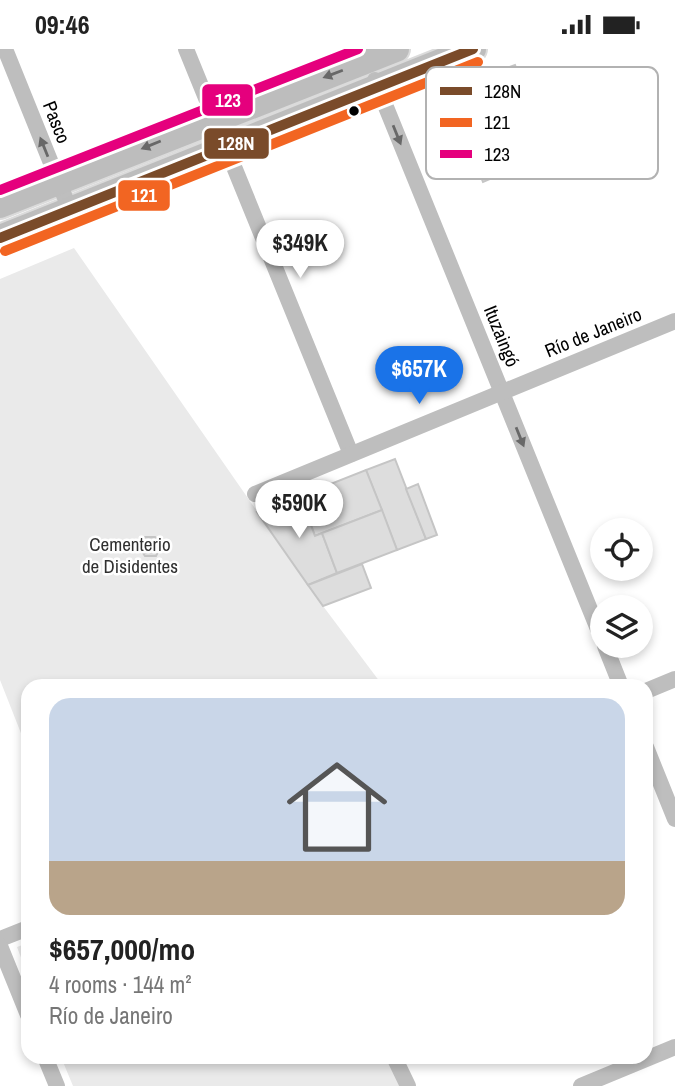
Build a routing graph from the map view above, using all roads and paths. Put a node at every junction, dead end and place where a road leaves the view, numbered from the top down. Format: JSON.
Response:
{"nodes":[{"id":1,"x":5,"y":49,"type":"edge"},
{"id":2,"x":186,"y":49,"type":"edge"},
{"id":3,"x":396,"y":49,"type":"edge"},
{"id":4,"x":473,"y":49,"type":"edge"},
{"id":5,"x":365,"y":55,"type":"edge"},
{"id":6,"x":428,"y":67,"type":"edge"},
{"id":7,"x":426,"y":68,"type":"edge"},
{"id":8,"x":378,"y":87,"type":"junction"},
{"id":9,"x":215,"y":120,"type":"junction"},
{"id":10,"x":226,"y":148,"type":"junction"},
{"id":11,"x":58,"y":182,"type":"junction"},
{"id":12,"x":0,"y":205,"type":"edge"},
{"id":13,"x":70,"y":210,"type":"junction"},
{"id":14,"x":0,"y":237,"type":"edge"},
{"id":15,"x":675,"y":321,"type":"edge"},
{"id":16,"x":502,"y":392,"type":"junction"},
{"id":17,"x":351,"y":454,"type":"junction"},
{"id":18,"x":255,"y":494,"type":"dead end"},
{"id":19,"x":590,"y":609,"type":"edge"},
{"id":20,"x":610,"y":658,"type":"edge"},
{"id":21,"x":618,"y":679,"type":"edge"},
{"id":22,"x":675,"y":679,"type":"edge"},
{"id":23,"x":653,"y":688,"type":"edge"},
{"id":24,"x":653,"y":764,"type":"edge"},
{"id":25,"x":675,"y":819,"type":"edge"},
{"id":26,"x":21,"y":931,"type":"edge"},
{"id":27,"x":0,"y":939,"type":"edge"},
{"id":28,"x":0,"y":946,"type":"edge"},
{"id":29,"x":21,"y":998,"type":"edge"},
{"id":30,"x":675,"y":1047,"type":"edge"},
{"id":31,"x":653,"y":1056,"type":"edge"},
{"id":32,"x":48,"y":1064,"type":"edge"},
{"id":33,"x":397,"y":1064,"type":"edge"},
{"id":34,"x":634,"y":1064,"type":"edge"},
{"id":35,"x":57,"y":1086,"type":"edge"},
{"id":36,"x":408,"y":1086,"type":"edge"},
{"id":37,"x":581,"y":1086,"type":"edge"}],
"edges":[{"from":11,"to":1,"type":"street","name":"Pasco","one_way":true},
{"from":2,"to":9,"type":"street"},
{"from":3,"to":5,"type":"main road"},
{"from":4,"to":6,"type":"main road"},
{"from":5,"to":8,"type":"street","name":"Ituzaingó"},
{"from":5,"to":9,"type":"main road","one_way":true},
{"from":7,"to":8,"type":"main road"},
{"from":8,"to":10,"type":"main road"},
{"from":8,"to":16,"type":"street","name":"Ituzaingó","one_way":true},
{"from":9,"to":10,"type":"street"},
{"from":9,"to":11,"type":"main road","one_way":true},
{"from":10,"to":13,"type":"main road"},
{"from":10,"to":17,"type":"street"},
{"from":11,"to":12,"type":"main road"},
{"from":11,"to":13,"type":"street","name":"Pasco"},
{"from":13,"to":14,"type":"main road"},
{"from":15,"to":16,"type":"street","name":"Río de Janeiro"},
{"from":16,"to":17,"type":"street","name":"Río de Janeiro"},
{"from":16,"to":19,"type":"street","name":"Ituzaingó","one_way":true},
{"from":17,"to":18,"type":"street","name":"Río de Janeiro"},
{"from":20,"to":21,"type":"street"},
{"from":22,"to":23,"type":"street"},
{"from":24,"to":25,"type":"street"},
{"from":26,"to":27,"type":"street"},
{"from":28,"to":29,"type":"street"},
{"from":30,"to":31,"type":"street"},
{"from":32,"to":35,"type":"street"},
{"from":33,"to":36,"type":"street"},
{"from":34,"to":37,"type":"street"}]}
